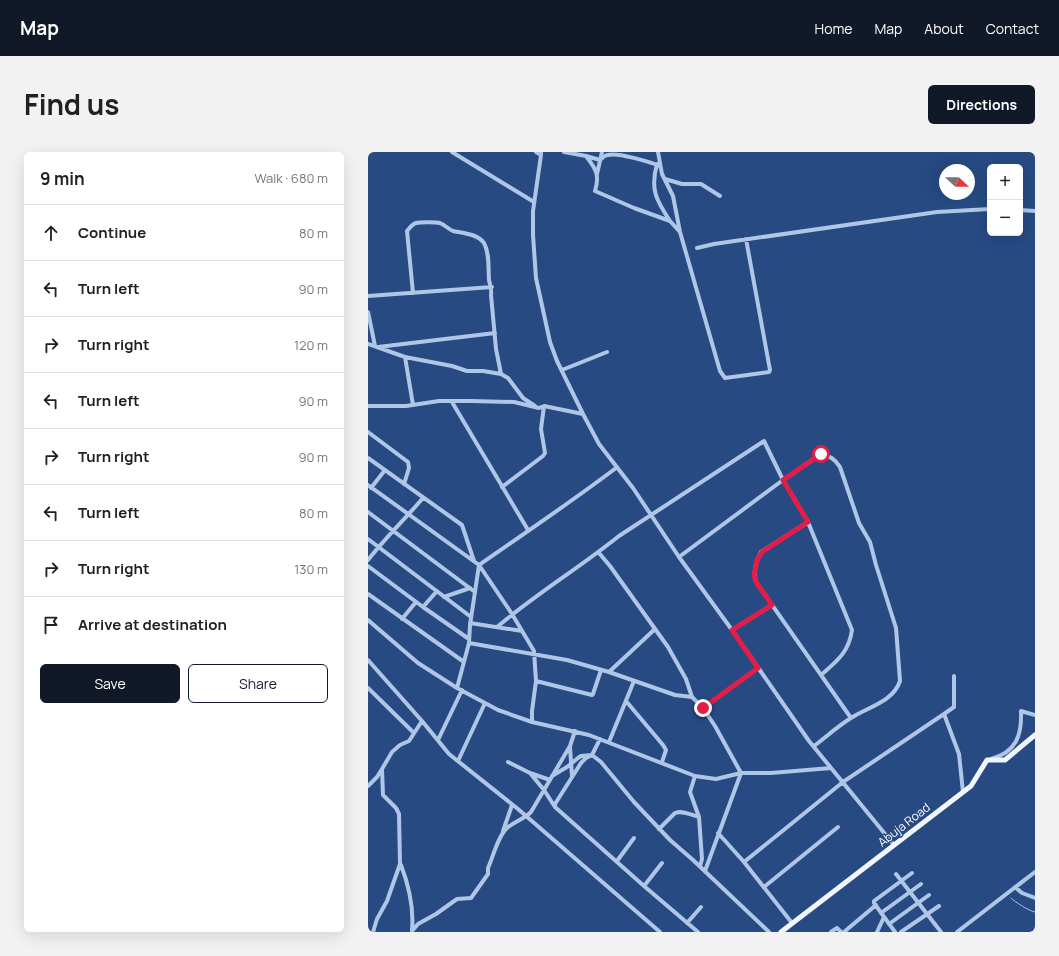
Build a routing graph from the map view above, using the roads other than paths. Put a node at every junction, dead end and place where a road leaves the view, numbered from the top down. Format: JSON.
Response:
{"nodes":[{"id":1,"x":452,"y":152,"type":"edge"},
{"id":2,"x":536,"y":152,"type":"edge"},
{"id":3,"x":564,"y":152,"type":"edge"},
{"id":4,"x":602,"y":152,"type":"edge"},
{"id":5,"x":658,"y":152,"type":"edge"},
{"id":6,"x":541,"y":153,"type":"edge"},
{"id":7,"x":586,"y":156,"type":"junction"},
{"id":8,"x":600,"y":160,"type":"junction"},
{"id":9,"x":658,"y":166,"type":"junction"},
{"id":10,"x":597,"y":174,"type":"junction"},
{"id":11,"x":665,"y":179,"type":"junction"},
{"id":12,"x":720,"y":196,"type":"dead end"},
{"id":13,"x":534,"y":202,"type":"junction"},
{"id":14,"x":987,"y":209,"type":"edge"},
{"id":15,"x":1023,"y":210,"type":"edge"},
{"id":16,"x":1035,"y":211,"type":"edge"},
{"id":17,"x":670,"y":221,"type":"junction"},
{"id":18,"x":680,"y":232,"type":"junction"},
{"id":19,"x":746,"y":240,"type":"junction"},
{"id":20,"x":697,"y":248,"type":"dead end"},
{"id":21,"x":492,"y":287,"type":"junction"},
{"id":22,"x":413,"y":293,"type":"junction"},
{"id":23,"x":368,"y":296,"type":"edge"},
{"id":24,"x":368,"y":312,"type":"edge"},
{"id":25,"x":495,"y":333,"type":"junction"},
{"id":26,"x":368,"y":344,"type":"edge"},
{"id":27,"x":376,"y":346,"type":"junction"},
{"id":28,"x":607,"y":352,"type":"dead end"},
{"id":29,"x":404,"y":357,"type":"junction"},
{"id":30,"x":562,"y":370,"type":"junction"},
{"id":31,"x":500,"y":374,"type":"junction"},
{"id":32,"x":452,"y":402,"type":"junction"},
{"id":33,"x":413,"y":405,"type":"junction"},
{"id":34,"x":368,"y":406,"type":"edge"},
{"id":35,"x":544,"y":406,"type":"junction"},
{"id":36,"x":539,"y":408,"type":"junction"},
{"id":37,"x":583,"y":414,"type":"junction"},
{"id":38,"x":368,"y":432,"type":"edge"},
{"id":39,"x":368,"y":458,"type":"edge"},
{"id":40,"x":616,"y":468,"type":"junction"},
{"id":41,"x":385,"y":470,"type":"junction"},
{"id":42,"x":783,"y":480,"type":"junction"},
{"id":43,"x":404,"y":484,"type":"junction"},
{"id":44,"x":370,"y":486,"type":"edge"},
{"id":45,"x":502,"y":487,"type":"junction"},
{"id":46,"x":423,"y":498,"type":"junction"},
{"id":47,"x":368,"y":512,"type":"edge"},
{"id":48,"x":651,"y":514,"type":"junction"},
{"id":49,"x":409,"y":515,"type":"junction"},
{"id":50,"x":808,"y":522,"type":"junction"},
{"id":51,"x":528,"y":530,"type":"junction"},
{"id":52,"x":394,"y":531,"type":"junction"},
{"id":53,"x":368,"y":539,"type":"edge"},
{"id":54,"x":378,"y":547,"type":"junction"},
{"id":55,"x":599,"y":553,"type":"junction"},
{"id":56,"x":679,"y":558,"type":"junction"},
{"id":57,"x":368,"y":560,"type":"edge"},
{"id":58,"x":474,"y":562,"type":"junction"},
{"id":59,"x":479,"y":565,"type":"junction"},
{"id":60,"x":368,"y":566,"type":"edge"},
{"id":61,"x":470,"y":588,"type":"junction"},
{"id":62,"x":437,"y":591,"type":"junction"},
{"id":63,"x":475,"y":592,"type":"junction"},
{"id":64,"x":368,"y":594,"type":"edge"},
{"id":65,"x":444,"y":597,"type":"junction"},
{"id":66,"x":416,"y":602,"type":"junction"},
{"id":67,"x":772,"y":605,"type":"junction"},
{"id":68,"x":423,"y":608,"type":"junction"},
{"id":69,"x":512,"y":614,"type":"junction"},
{"id":70,"x":471,"y":617,"type":"junction"},
{"id":71,"x":402,"y":619,"type":"junction"},
{"id":72,"x":368,"y":620,"type":"edge"},
{"id":73,"x":470,"y":623,"type":"junction"},
{"id":74,"x":497,"y":627,"type":"junction"},
{"id":75,"x":655,"y":629,"type":"junction"},
{"id":76,"x":522,"y":630,"type":"junction"},
{"id":77,"x":732,"y":630,"type":"junction"},
{"id":78,"x":469,"y":641,"type":"junction"},
{"id":79,"x":535,"y":654,"type":"junction"},
{"id":80,"x":368,"y":660,"type":"edge"},
{"id":81,"x":464,"y":662,"type":"junction"},
{"id":82,"x":758,"y":668,"type":"junction"},
{"id":83,"x":601,"y":670,"type":"junction"},
{"id":84,"x":609,"y":672,"type":"junction"},
{"id":85,"x":821,"y":675,"type":"junction"},
{"id":86,"x":954,"y":676,"type":"dead end"},
{"id":87,"x":536,"y":681,"type":"junction"},
{"id":88,"x":634,"y":681,"type":"junction"},
{"id":89,"x":368,"y":688,"type":"edge"},
{"id":90,"x":457,"y":688,"type":"junction"},
{"id":91,"x":462,"y":690,"type":"junction"},
{"id":92,"x":692,"y":697,"type":"junction"},
{"id":93,"x":626,"y":701,"type":"junction"},
{"id":94,"x":486,"y":703,"type":"junction"},
{"id":95,"x":703,"y":708,"type":"junction"},
{"id":96,"x":944,"y":714,"type":"junction"},
{"id":97,"x":1035,"y":715,"type":"edge"},
{"id":98,"x":851,"y":718,"type":"junction"},
{"id":99,"x":422,"y":721,"type":"junction"},
{"id":100,"x":532,"y":722,"type":"junction"},
{"id":101,"x":575,"y":731,"type":"junction"},
{"id":102,"x":414,"y":733,"type":"junction"},
{"id":103,"x":1035,"y":735,"type":"edge"},
{"id":104,"x":600,"y":739,"type":"junction"},
{"id":105,"x":438,"y":740,"type":"junction"},
{"id":106,"x":609,"y":742,"type":"junction"},
{"id":107,"x":570,"y":746,"type":"junction"},
{"id":108,"x":814,"y":746,"type":"junction"},
{"id":109,"x":592,"y":755,"type":"junction"},
{"id":110,"x":987,"y":760,"type":"junction"},
{"id":111,"x":458,"y":762,"type":"junction"},
{"id":112,"x":508,"y":762,"type":"dead end"},
{"id":113,"x":662,"y":762,"type":"junction"},
{"id":114,"x":572,"y":763,"type":"junction"},
{"id":115,"x":831,"y":768,"type":"junction"},
{"id":116,"x":382,"y":769,"type":"junction"},
{"id":117,"x":530,"y":773,"type":"junction"},
{"id":118,"x":741,"y":773,"type":"junction"},
{"id":119,"x":695,"y":776,"type":"junction"},
{"id":120,"x":572,"y":777,"type":"junction"},
{"id":121,"x":551,"y":778,"type":"junction"},
{"id":122,"x":843,"y":782,"type":"junction"},
{"id":123,"x":368,"y":786,"type":"edge"},
{"id":124,"x":544,"y":790,"type":"junction"},
{"id":125,"x":963,"y":792,"type":"junction"},
{"id":126,"x":512,"y":804,"type":"junction"},
{"id":127,"x":555,"y":807,"type":"junction"},
{"id":128,"x":526,"y":816,"type":"junction"},
{"id":129,"x":699,"y":817,"type":"junction"},
{"id":130,"x":838,"y":827,"type":"dead end"},
{"id":131,"x":659,"y":828,"type":"junction"},
{"id":132,"x":718,"y":834,"type":"junction"},
{"id":133,"x":502,"y":835,"type":"junction"},
{"id":134,"x":634,"y":838,"type":"dead end"},
{"id":135,"x":894,"y":845,"type":"junction"},
{"id":136,"x":617,"y":861,"type":"junction"},
{"id":137,"x":744,"y":862,"type":"junction"},
{"id":138,"x":662,"y":863,"type":"dead end"},
{"id":139,"x":400,"y":864,"type":"junction"},
{"id":140,"x":700,"y":866,"type":"junction"},
{"id":141,"x":705,"y":871,"type":"junction"},
{"id":142,"x":1035,"y":872,"type":"edge"},
{"id":143,"x":912,"y":873,"type":"dead end"},
{"id":144,"x":896,"y":874,"type":"dead end"},
{"id":145,"x":901,"y":881,"type":"junction"},
{"id":146,"x":921,"y":884,"type":"dead end"},
{"id":147,"x":644,"y":886,"type":"junction"},
{"id":148,"x":764,"y":887,"type":"junction"},
{"id":149,"x":1015,"y":887,"type":"junction"},
{"id":150,"x":910,"y":893,"type":"junction"},
{"id":151,"x":929,"y":895,"type":"dead end"},
{"id":152,"x":1035,"y":898,"type":"edge"},
{"id":153,"x":918,"y":904,"type":"junction"},
{"id":154,"x":876,"y":906,"type":"junction"},
{"id":155,"x":939,"y":906,"type":"dead end"},
{"id":156,"x":701,"y":907,"type":"dead end"},
{"id":157,"x":883,"y":915,"type":"junction"},
{"id":158,"x":927,"y":915,"type":"junction"},
{"id":159,"x":687,"y":923,"type":"junction"},
{"id":160,"x":792,"y":923,"type":"junction"},
{"id":161,"x":889,"y":924,"type":"junction"},
{"id":162,"x":412,"y":931,"type":"edge"},
{"id":163,"x":373,"y":932,"type":"edge"},
{"id":164,"x":660,"y":932,"type":"edge"},
{"id":165,"x":698,"y":932,"type":"edge"},
{"id":166,"x":769,"y":932,"type":"edge"},
{"id":167,"x":780,"y":932,"type":"edge"},
{"id":168,"x":831,"y":932,"type":"edge"},
{"id":169,"x":841,"y":932,"type":"edge"},
{"id":170,"x":844,"y":932,"type":"edge"},
{"id":171,"x":877,"y":932,"type":"edge"},
{"id":172,"x":894,"y":932,"type":"edge"},
{"id":173,"x":901,"y":932,"type":"edge"},
{"id":174,"x":941,"y":932,"type":"edge"},
{"id":175,"x":957,"y":932,"type":"edge"}],
"edges":[{"from":1,"to":13,"type":"street"},
{"from":2,"to":6,"type":"street"},
{"from":3,"to":7,"type":"street"},
{"from":4,"to":8,"type":"street"},
{"from":5,"to":9,"type":"street"},
{"from":6,"to":13,"type":"street"},
{"from":7,"to":8,"type":"street"},
{"from":7,"to":10,"type":"street"},
{"from":8,"to":9,"type":"street"},
{"from":8,"to":10,"type":"street"},
{"from":9,"to":11,"type":"street"},
{"from":9,"to":17,"type":"street"},
{"from":10,"to":17,"type":"street"},
{"from":11,"to":12,"type":"street"},
{"from":11,"to":18,"type":"street"},
{"from":13,"to":30,"type":"street"},
{"from":14,"to":19,"type":"street"},
{"from":15,"to":16,"type":"street"},
{"from":17,"to":18,"type":"street"},
{"from":18,"to":19,"type":"street"},
{"from":19,"to":20,"type":"street"},
{"from":21,"to":22,"type":"street"},
{"from":21,"to":22,"type":"street"},
{"from":21,"to":25,"type":"street"},
{"from":22,"to":23,"type":"street"},
{"from":24,"to":27,"type":"street"},
{"from":25,"to":27,"type":"street"},
{"from":25,"to":31,"type":"street"},
{"from":26,"to":27,"type":"street"},
{"from":27,"to":29,"type":"street"},
{"from":28,"to":30,"type":"street"},
{"from":29,"to":31,"type":"street"},
{"from":29,"to":33,"type":"street"},
{"from":30,"to":37,"type":"street"},
{"from":31,"to":36,"type":"street"},
{"from":32,"to":33,"type":"street"},
{"from":32,"to":36,"type":"street"},
{"from":32,"to":45,"type":"street"},
{"from":33,"to":34,"type":"street"},
{"from":35,"to":36,"type":"street"},
{"from":35,"to":37,"type":"street"},
{"from":35,"to":45,"type":"street"},
{"from":37,"to":40,"type":"street"},
{"from":38,"to":43,"type":"street"},
{"from":39,"to":41,"type":"street"},
{"from":40,"to":48,"type":"street"},
{"from":40,"to":51,"type":"street"},
{"from":41,"to":43,"type":"street"},
{"from":41,"to":44,"type":"street"},
{"from":42,"to":48,"type":"street"},
{"from":42,"to":50,"type":"street"},
{"from":42,"to":56,"type":"street"},
{"from":42,"to":98,"type":"street"},
{"from":43,"to":46,"type":"street"},
{"from":44,"to":49,"type":"street"},
{"from":45,"to":51,"type":"street"},
{"from":46,"to":49,"type":"street"},
{"from":46,"to":58,"type":"street"},
{"from":47,"to":52,"type":"street"},
{"from":48,"to":55,"type":"street"},
{"from":48,"to":56,"type":"street"},
{"from":49,"to":52,"type":"street"},
{"from":49,"to":58,"type":"street"},
{"from":50,"to":67,"type":"street"},
{"from":50,"to":85,"type":"street"},
{"from":51,"to":59,"type":"street"},
{"from":52,"to":54,"type":"street"},
{"from":52,"to":61,"type":"street"},
{"from":53,"to":54,"type":"street"},
{"from":54,"to":57,"type":"street"},
{"from":54,"to":62,"type":"street"},
{"from":55,"to":69,"type":"street"},
{"from":55,"to":75,"type":"street"},
{"from":56,"to":77,"type":"street"},
{"from":58,"to":59,"type":"street"},
{"from":59,"to":63,"type":"street"},
{"from":59,"to":69,"type":"street"},
{"from":60,"to":66,"type":"street"},
{"from":61,"to":63,"type":"street"},
{"from":61,"to":65,"type":"street"},
{"from":62,"to":65,"type":"street"},
{"from":62,"to":68,"type":"street"},
{"from":63,"to":70,"type":"street"},
{"from":64,"to":71,"type":"street"},
{"from":65,"to":70,"type":"street"},
{"from":66,"to":68,"type":"street"},
{"from":66,"to":71,"type":"street"},
{"from":67,"to":77,"type":"street"},
{"from":67,"to":85,"type":"street"},
{"from":68,"to":78,"type":"street"},
{"from":69,"to":74,"type":"street"},
{"from":69,"to":76,"type":"street"},
{"from":70,"to":73,"type":"street"},
{"from":71,"to":81,"type":"street"},
{"from":72,"to":90,"type":"street"},
{"from":73,"to":74,"type":"street"},
{"from":73,"to":78,"type":"street"},
{"from":74,"to":76,"type":"street"},
{"from":75,"to":84,"type":"street"},
{"from":75,"to":92,"type":"street"},
{"from":76,"to":79,"type":"street"},
{"from":77,"to":82,"type":"street"},
{"from":78,"to":79,"type":"street"},
{"from":78,"to":81,"type":"street"},
{"from":79,"to":83,"type":"street"},
{"from":79,"to":87,"type":"street"},
{"from":80,"to":99,"type":"street"},
{"from":81,"to":90,"type":"street"},
{"from":82,"to":95,"type":"street"},
{"from":82,"to":108,"type":"street"},
{"from":83,"to":84,"type":"street"},
{"from":83,"to":87,"type":"street"},
{"from":84,"to":88,"type":"street"},
{"from":85,"to":98,"type":"street"},
{"from":86,"to":96,"type":"street"},
{"from":87,"to":100,"type":"street"},
{"from":88,"to":92,"type":"street"},
{"from":88,"to":93,"type":"street"},
{"from":89,"to":102,"type":"street"},
{"from":90,"to":91,"type":"street"},
{"from":91,"to":94,"type":"street"},
{"from":91,"to":105,"type":"street"},
{"from":92,"to":95,"type":"street"},
{"from":93,"to":106,"type":"street"},
{"from":93,"to":113,"type":"street"},
{"from":94,"to":100,"type":"street"},
{"from":94,"to":111,"type":"street"},
{"from":95,"to":118,"type":"street"},
{"from":96,"to":122,"type":"street"},
{"from":96,"to":125,"type":"street"},
{"from":97,"to":110,"type":"street"},
{"from":98,"to":108,"type":"street"},
{"from":99,"to":102,"type":"street"},
{"from":99,"to":105,"type":"street"},
{"from":100,"to":101,"type":"street"},
{"from":101,"to":104,"type":"street"},
{"from":101,"to":107,"type":"street"},
{"from":102,"to":116,"type":"street"},
{"from":103,"to":110,"type":"main road"},
{"from":104,"to":106,"type":"street"},
{"from":104,"to":109,"type":"street"},
{"from":105,"to":111,"type":"street"},
{"from":106,"to":113,"type":"street"},
{"from":107,"to":114,"type":"street"},
{"from":107,"to":121,"type":"street"},
{"from":108,"to":115,"type":"street"},
{"from":109,"to":114,"type":"street"},
{"from":109,"to":120,"type":"street"},
{"from":109,"to":131,"type":"street"},
{"from":110,"to":125,"type":"main road","name":"Abuja Road"},
{"from":111,"to":126,"type":"street"},
{"from":112,"to":117,"type":"street"},
{"from":113,"to":119,"type":"street"},
{"from":114,"to":120,"type":"street"},
{"from":114,"to":121,"type":"street"},
{"from":115,"to":118,"type":"street"},
{"from":115,"to":122,"type":"street"},
{"from":116,"to":123,"type":"street"},
{"from":116,"to":139,"type":"street"},
{"from":117,"to":121,"type":"street"},
{"from":117,"to":124,"type":"street"},
{"from":118,"to":119,"type":"street"},
{"from":118,"to":132,"type":"street"},
{"from":119,"to":129,"type":"street"},
{"from":120,"to":127,"type":"street"},
{"from":121,"to":124,"type":"street"},
{"from":122,"to":135,"type":"street"},
{"from":122,"to":137,"type":"street"},
{"from":124,"to":127,"type":"street"},
{"from":124,"to":128,"type":"street"},
{"from":125,"to":135,"type":"main road","name":"Abuja Road"},
{"from":126,"to":128,"type":"street"},
{"from":126,"to":133,"type":"street"},
{"from":127,"to":136,"type":"street"},
{"from":128,"to":133,"type":"street"},
{"from":128,"to":164,"type":"street"},
{"from":129,"to":131,"type":"street"},
{"from":129,"to":140,"type":"street"},
{"from":130,"to":148,"type":"street"},
{"from":131,"to":140,"type":"street"},
{"from":132,"to":137,"type":"street"},
{"from":132,"to":141,"type":"street"},
{"from":133,"to":162,"type":"street"},
{"from":134,"to":136,"type":"street"},
{"from":135,"to":160,"type":"main road","name":"Abuja Road"},
{"from":136,"to":147,"type":"street"},
{"from":137,"to":148,"type":"street"},
{"from":138,"to":147,"type":"street"},
{"from":139,"to":162,"type":"street"},
{"from":139,"to":163,"type":"street"},
{"from":140,"to":141,"type":"street"},
{"from":141,"to":166,"type":"street"},
{"from":142,"to":149,"type":"street"},
{"from":143,"to":145,"type":"street"},
{"from":144,"to":145,"type":"street"},
{"from":145,"to":150,"type":"street"},
{"from":145,"to":154,"type":"street"},
{"from":146,"to":150,"type":"street"},
{"from":147,"to":159,"type":"street"},
{"from":148,"to":160,"type":"street"},
{"from":149,"to":152,"type":"street"},
{"from":149,"to":175,"type":"street"},
{"from":150,"to":153,"type":"street"},
{"from":150,"to":157,"type":"street"},
{"from":151,"to":153,"type":"street"},
{"from":153,"to":158,"type":"street"},
{"from":153,"to":161,"type":"street"},
{"from":154,"to":157,"type":"street"},
{"from":154,"to":170,"type":"street"},
{"from":155,"to":158,"type":"street"},
{"from":156,"to":159,"type":"street"},
{"from":157,"to":161,"type":"street"},
{"from":157,"to":171,"type":"street"},
{"from":158,"to":173,"type":"street"},
{"from":158,"to":174,"type":"street"},
{"from":159,"to":165,"type":"street"},
{"from":160,"to":167,"type":"main road","name":"Abuja Road"},
{"from":161,"to":172,"type":"street"},
{"from":168,"to":169,"type":"street"}]}
